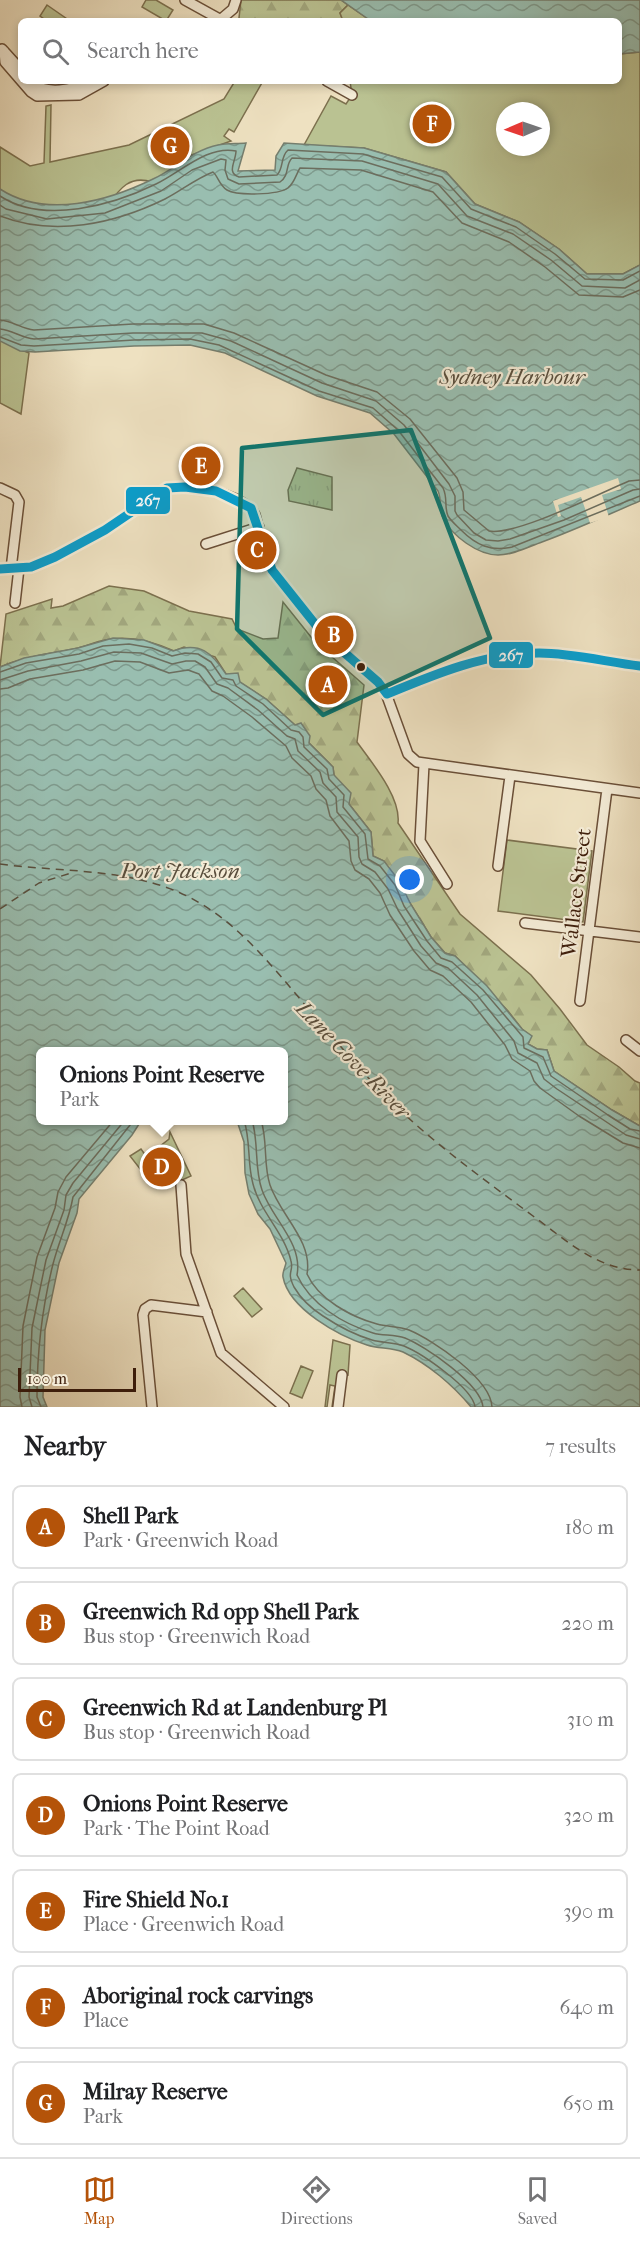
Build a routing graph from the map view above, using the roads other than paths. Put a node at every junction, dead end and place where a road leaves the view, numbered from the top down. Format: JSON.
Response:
{"nodes":[{"id":1,"x":185,"y":0,"type":"edge"},
{"id":2,"x":236,"y":0,"type":"edge"},
{"id":3,"x":215,"y":18,"type":"edge"},
{"id":4,"x":219,"y":18,"type":"edge"},
{"id":5,"x":2,"y":49,"type":"edge"},
{"id":6,"x":18,"y":66,"type":"edge"},
{"id":7,"x":18,"y":78,"type":"edge"},
{"id":8,"x":23,"y":84,"type":"edge"},
{"id":9,"x":34,"y":84,"type":"edge"},
{"id":10,"x":84,"y":84,"type":"edge"},
{"id":11,"x":99,"y":84,"type":"edge"},
{"id":12,"x":332,"y":84,"type":"edge"},
{"id":13,"x":352,"y":95,"type":"dead end"},
{"id":14,"x":0,"y":488,"type":"edge"},
{"id":15,"x":259,"y":527,"type":"junction"},
{"id":16,"x":206,"y":544,"type":"dead end"},
{"id":17,"x":0,"y":569,"type":"edge"},
{"id":18,"x":15,"y":569,"type":"junction"},
{"id":19,"x":15,"y":603,"type":"dead end"},
{"id":20,"x":640,"y":666,"type":"edge"},
{"id":21,"x":387,"y":694,"type":"junction"},
{"id":22,"x":424,"y":764,"type":"junction"},
{"id":23,"x":510,"y":776,"type":"junction"},
{"id":24,"x":607,"y":789,"type":"junction"},
{"id":25,"x":640,"y":793,"type":"edge"},
{"id":26,"x":498,"y":866,"type":"dead end"},
{"id":27,"x":447,"y":884,"type":"dead end"},
{"id":28,"x":525,"y":923,"type":"dead end"},
{"id":29,"x":589,"y":930,"type":"junction"},
{"id":30,"x":640,"y":937,"type":"edge"},
{"id":31,"x":580,"y":1001,"type":"dead end"},
{"id":32,"x":626,"y":1040,"type":"dead end"},
{"id":33,"x":640,"y":1051,"type":"edge"},
{"id":34,"x":181,"y":1185,"type":"dead end"},
{"id":35,"x":207,"y":1312,"type":"junction"},
{"id":36,"x":342,"y":1376,"type":"dead end"},
{"id":37,"x":152,"y":1407,"type":"edge"},
{"id":38,"x":284,"y":1407,"type":"edge"},
{"id":39,"x":338,"y":1407,"type":"edge"}],
"edges":[{"from":1,"to":3,"type":"street"},
{"from":2,"to":4,"type":"street"},
{"from":5,"to":6,"type":"street"},
{"from":5,"to":7,"type":"street"},
{"from":8,"to":11,"type":"street"},
{"from":9,"to":10,"type":"street"},
{"from":12,"to":13,"type":"street"},
{"from":14,"to":18,"type":"street"},
{"from":15,"to":16,"type":"street"},
{"from":15,"to":18,"type":"street"},
{"from":15,"to":21,"type":"street"},
{"from":17,"to":18,"type":"street"},
{"from":18,"to":19,"type":"street"},
{"from":20,"to":21,"type":"street"},
{"from":21,"to":22,"type":"street"},
{"from":22,"to":23,"type":"street"},
{"from":22,"to":27,"type":"street"},
{"from":23,"to":24,"type":"street"},
{"from":23,"to":26,"type":"street"},
{"from":24,"to":25,"type":"street"},
{"from":24,"to":29,"type":"street","name":"Wallace Street"},
{"from":28,"to":29,"type":"street"},
{"from":29,"to":30,"type":"street"},
{"from":29,"to":31,"type":"street","name":"Wallace Street"},
{"from":32,"to":33,"type":"street"},
{"from":34,"to":35,"type":"street"},
{"from":35,"to":37,"type":"street"},
{"from":35,"to":38,"type":"street"},
{"from":36,"to":39,"type":"street"}]}
